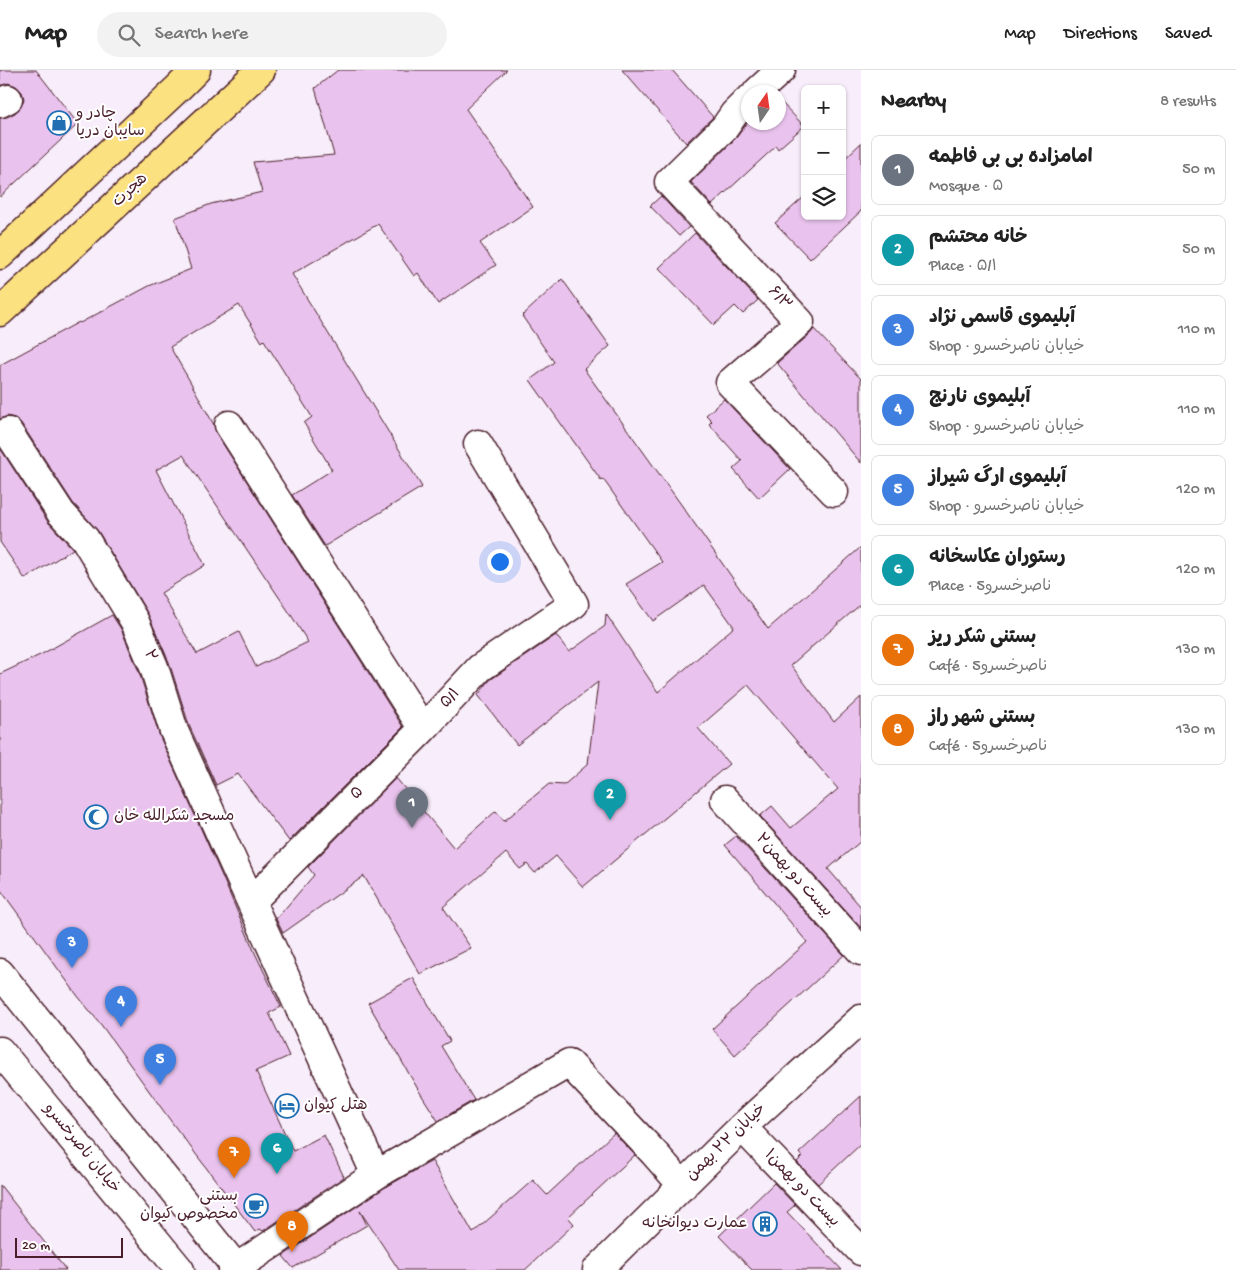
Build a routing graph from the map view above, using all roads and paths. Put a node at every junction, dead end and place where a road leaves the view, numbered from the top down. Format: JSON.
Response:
{"nodes":[{"id":1,"x":196,"y":70,"type":"edge"},
{"id":2,"x":262,"y":70,"type":"edge"},
{"id":3,"x":781,"y":70,"type":"edge"},
{"id":4,"x":765,"y":85,"type":"edge"},
{"id":5,"x":741,"y":107,"type":"edge"},
{"id":6,"x":0,"y":255,"type":"edge"},
{"id":7,"x":0,"y":312,"type":"edge"},
{"id":8,"x":229,"y":425,"type":"dead end"},
{"id":9,"x":8,"y":432,"type":"dead end"},
{"id":10,"x":478,"y":444,"type":"dead end"},
{"id":11,"x":834,"y":492,"type":"dead end"},
{"id":12,"x":423,"y":729,"type":"junction"},
{"id":13,"x":725,"y":800,"type":"dead end"},
{"id":14,"x":251,"y":902,"type":"junction"},
{"id":15,"x":861,"y":951,"type":"edge"},
{"id":16,"x":0,"y":973,"type":"edge"},
{"id":17,"x":861,"y":1018,"type":"edge"},
{"id":18,"x":0,"y":1051,"type":"edge"},
{"id":19,"x":742,"y":1127,"type":"junction"},
{"id":20,"x":376,"y":1175,"type":"junction"},
{"id":21,"x":683,"y":1186,"type":"junction"},
{"id":22,"x":861,"y":1251,"type":"edge"},
{"id":23,"x":236,"y":1269,"type":"edge"},
{"id":24,"x":180,"y":1270,"type":"edge"},
{"id":25,"x":596,"y":1270,"type":"edge"}],
"edges":[{"from":1,"to":6,"type":"main road"},
{"from":2,"to":7,"type":"main road","name":"هجرت"},
{"from":3,"to":4,"type":"street"},
{"from":5,"to":11,"type":"street","name":"۶/۳"},
{"from":8,"to":12,"type":"street"},
{"from":9,"to":14,"type":"street","name":"۲"},
{"from":10,"to":12,"type":"street","name":"۵/۱"},
{"from":12,"to":14,"type":"street","name":"۵"},
{"from":13,"to":15,"type":"street","name":"بیست دو بهمن۲"},
{"from":14,"to":20,"type":"street"},
{"from":16,"to":23,"type":"street"},
{"from":17,"to":19,"type":"street","name":"خیابان ۲۲ بهمن"},
{"from":18,"to":24,"type":"street","name":"خیابان ناصرخسرو"},
{"from":19,"to":21,"type":"street","name":"خیابان ۲۲ بهمن"},
{"from":19,"to":22,"type":"street","name":"بیست دو بهمن۱"},
{"from":20,"to":21,"type":"street"},
{"from":20,"to":23,"type":"street"},
{"from":21,"to":25,"type":"street","name":"خیابان ۲۲ بهمن"}]}
